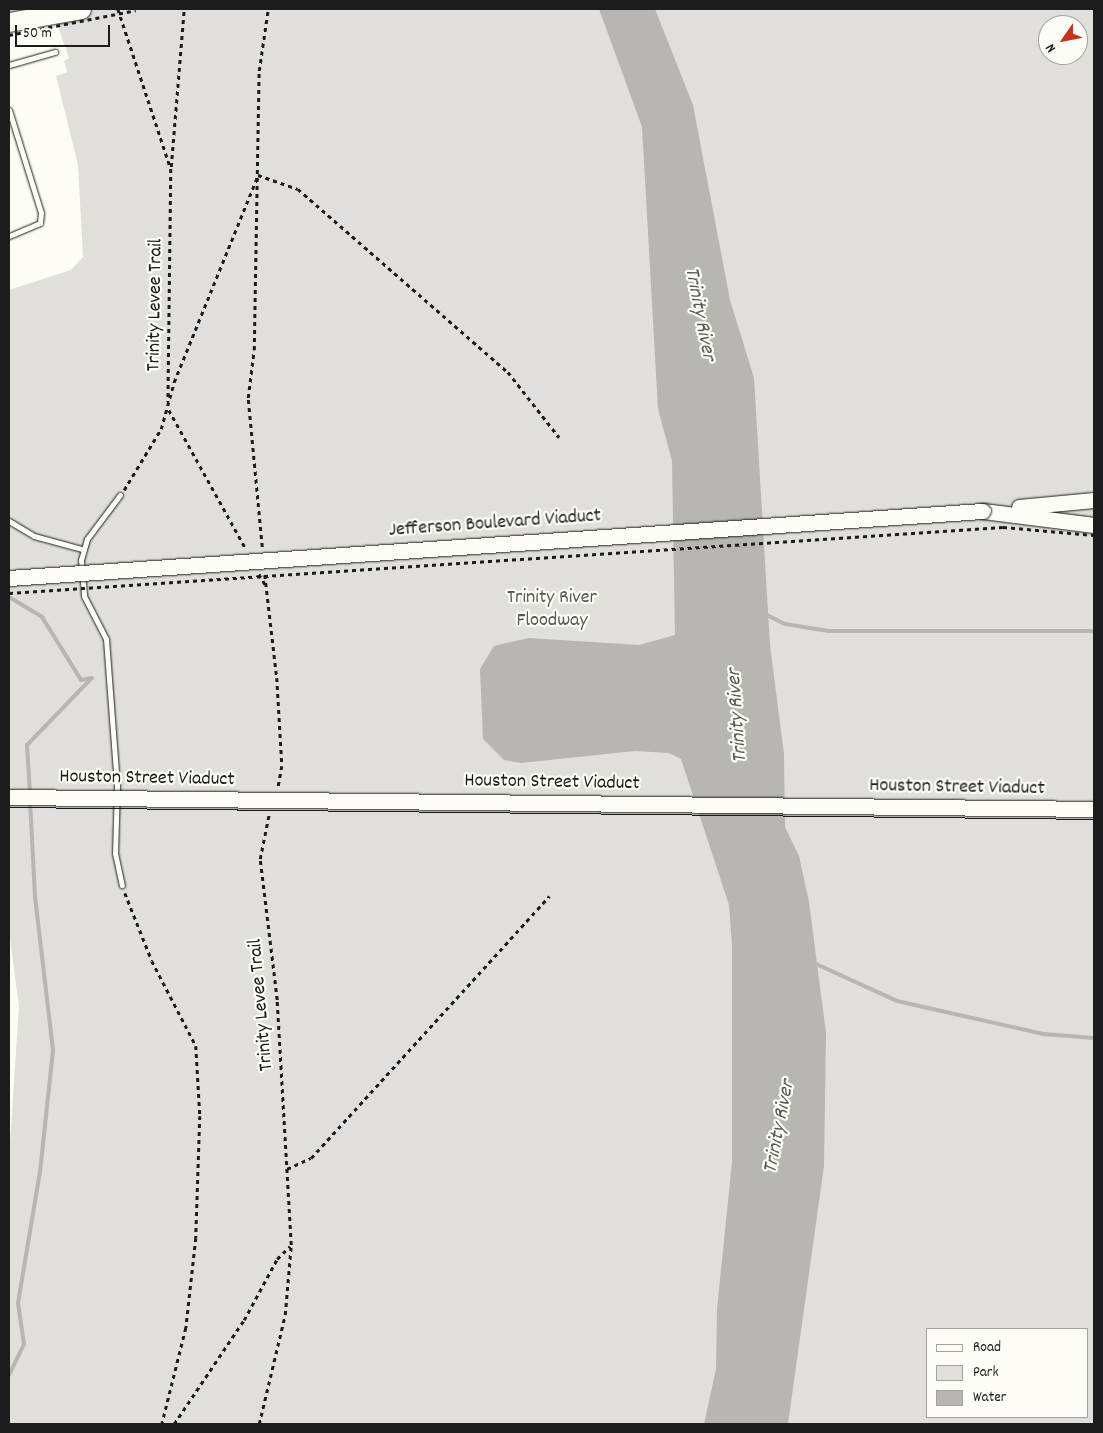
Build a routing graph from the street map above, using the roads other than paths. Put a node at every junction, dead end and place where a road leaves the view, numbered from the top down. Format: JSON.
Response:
{"nodes":[{"id":1,"x":81,"y":9,"type":"edge"},
{"id":2,"x":9,"y":22,"type":"edge"},
{"id":3,"x":55,"y":52,"type":"dead end"},
{"id":4,"x":9,"y":65,"type":"edge"},
{"id":5,"x":9,"y":110,"type":"edge"},
{"id":6,"x":9,"y":236,"type":"edge"},
{"id":7,"x":120,"y":495,"type":"road end"},
{"id":8,"x":1094,"y":500,"type":"edge"},
{"id":9,"x":983,"y":511,"type":"junction"},
{"id":10,"x":9,"y":521,"type":"edge"},
{"id":11,"x":1094,"y":525,"type":"edge"},
{"id":12,"x":82,"y":549,"type":"junction"},
{"id":13,"x":9,"y":578,"type":"edge"},
{"id":14,"x":9,"y":797,"type":"edge"},
{"id":15,"x":1094,"y":809,"type":"edge"},
{"id":16,"x":122,"y":885,"type":"road end"}],
"edges":[{"from":1,"to":2,"type":"highway"},
{"from":3,"to":4,"type":"lane"},
{"from":5,"to":6,"type":"lane"},
{"from":7,"to":12,"type":"lane"},
{"from":8,"to":9,"type":"main road"},
{"from":9,"to":11,"type":"main road"},
{"from":9,"to":13,"type":"main road","name":"Jefferson Boulevard Viaduct","bridge":true},
{"from":10,"to":12,"type":"lane"},
{"from":12,"to":16,"type":"lane"},
{"from":14,"to":15,"type":"main road","name":"Houston Street Viaduct","bridge":true}]}
